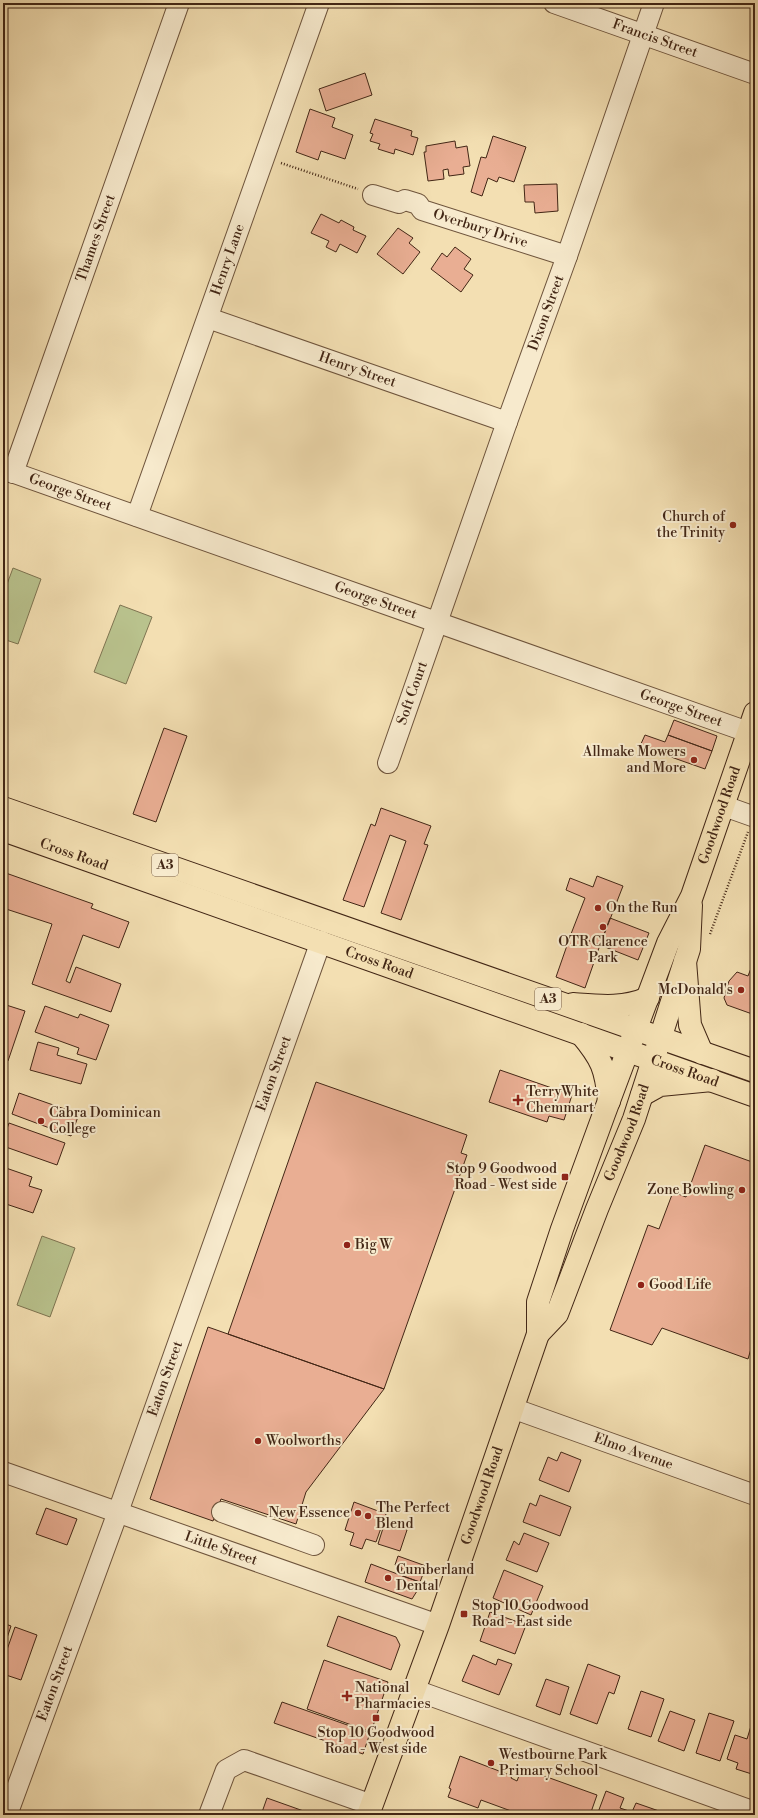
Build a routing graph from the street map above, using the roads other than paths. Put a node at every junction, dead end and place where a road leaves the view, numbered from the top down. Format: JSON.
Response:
{"nodes":[{"id":1,"x":179,"y":3,"type":"edge"},
{"id":2,"x":319,"y":3,"type":"edge"},
{"id":3,"x":554,"y":3,"type":"edge"},
{"id":4,"x":654,"y":3,"type":"edge"},
{"id":5,"x":644,"y":34,"type":"junction"},
{"id":6,"x":755,"y":74,"type":"edge"},
{"id":7,"x":373,"y":195,"type":"road end"},
{"id":8,"x":567,"y":256,"type":"junction"},
{"id":9,"x":208,"y":318,"type":"junction"},
{"id":10,"x":507,"y":422,"type":"junction"},
{"id":11,"x":8,"y":471,"type":"edge"},
{"id":12,"x":137,"y":516,"type":"junction"},
{"id":13,"x":437,"y":623,"type":"junction"},
{"id":14,"x":752,"y":722,"type":"edge"},
{"id":15,"x":388,"y":763,"type":"dead end"},
{"id":16,"x":724,"y":806,"type":"junction"},
{"id":17,"x":3,"y":808,"type":"edge"},
{"id":18,"x":753,"y":822,"type":"edge"},
{"id":19,"x":3,"y":830,"type":"edge"},
{"id":20,"x":692,"y":896,"type":"junction"},
{"id":21,"x":325,"y":932,"type":"junction"},
{"id":22,"x":685,"y":961,"type":"junction"},
{"id":23,"x":648,"y":998,"type":"junction"},
{"id":24,"x":560,"y":1003,"type":"junction"},
{"id":25,"x":636,"y":1030,"type":"junction"},
{"id":26,"x":581,"y":1034,"type":"junction"},
{"id":27,"x":660,"y":1038,"type":"junction"},
{"id":28,"x":628,"y":1051,"type":"junction"},
{"id":29,"x":702,"y":1053,"type":"junction"},
{"id":30,"x":653,"y":1060,"type":"junction"},
{"id":31,"x":755,"y":1071,"type":"edge"},
{"id":32,"x":712,"y":1080,"type":"junction"},
{"id":33,"x":642,"y":1095,"type":"junction"},
{"id":34,"x":755,"y":1096,"type":"edge"},
{"id":35,"x":609,"y":1101,"type":"junction"},
{"id":36,"x":538,"y":1334,"type":"junction"},
{"id":37,"x":512,"y":1408,"type":"junction"},
{"id":38,"x":3,"y":1472,"type":"edge"},
{"id":39,"x":755,"y":1495,"type":"edge"},
{"id":40,"x":118,"y":1512,"type":"junction"},
{"id":41,"x":222,"y":1512,"type":"dead end"},
{"id":42,"x":314,"y":1544,"type":"dead end"},
{"id":43,"x":438,"y":1625,"type":"junction"},
{"id":44,"x":415,"y":1690,"type":"junction"},
{"id":45,"x":370,"y":1810,"type":"edge"},
{"id":46,"x":755,"y":1812,"type":"edge"},
{"id":47,"x":7,"y":1815,"type":"edge"},
{"id":48,"x":210,"y":1815,"type":"edge"}],
"edges":[{"from":1,"to":11,"type":"street","name":"Thames Street"},
{"from":2,"to":9,"type":"street","name":"Henry Lane"},
{"from":3,"to":5,"type":"street","name":"Francis Street"},
{"from":4,"to":5,"type":"street","name":"Dixon Street"},
{"from":5,"to":6,"type":"street","name":"Francis Street"},
{"from":5,"to":8,"type":"street","name":"Dixon Street"},
{"from":7,"to":8,"type":"street","name":"Overbury Drive"},
{"from":8,"to":10,"type":"street","name":"Dixon Street"},
{"from":9,"to":10,"type":"street","name":"Henry Street"},
{"from":9,"to":12,"type":"street","name":"Henry Lane"},
{"from":10,"to":13,"type":"street","name":"Dixon Street"},
{"from":11,"to":12,"type":"street","name":"George Street"},
{"from":12,"to":13,"type":"street","name":"George Street"},
{"from":13,"to":14,"type":"street","name":"George Street"},
{"from":13,"to":15,"type":"street","name":"Soft Court"},
{"from":14,"to":16,"type":"main road","name":"Goodwood Road"},
{"from":16,"to":18,"type":"street"},
{"from":16,"to":20,"type":"main road","name":"Goodwood Road"},
{"from":17,"to":21,"type":"main road","name":"Cross Road","number":"A3"},
{"from":19,"to":21,"type":"main road","name":"Cross Road","number":"A3"},
{"from":20,"to":22,"type":"main road","name":"Goodwood Road"},
{"from":20,"to":23,"type":"main road","name":"Goodwood Road"},
{"from":21,"to":24,"type":"main road","name":"Cross Road","number":"A3"},
{"from":21,"to":26,"type":"main road","name":"Cross Road","number":"A3"},
{"from":21,"to":40,"type":"street","name":"Eaton Street"},
{"from":22,"to":27,"type":"main road","name":"Goodwood Road"},
{"from":22,"to":29,"type":"main road"},
{"from":23,"to":24,"type":"main road"},
{"from":23,"to":25,"type":"main road","name":"Goodwood Road"},
{"from":24,"to":25,"type":"main road","name":"Cross Road","number":"A3"},
{"from":25,"to":27,"type":"main road","name":"Cross Road","number":"A3"},
{"from":25,"to":28,"type":"main road","name":"Goodwood Road"},
{"from":26,"to":28,"type":"main road","name":"Cross Road","number":"A3"},
{"from":26,"to":35,"type":"main road"},
{"from":27,"to":29,"type":"main road","name":"Cross Road","number":"A3"},
{"from":27,"to":30,"type":"main road","name":"Goodwood Road"},
{"from":28,"to":30,"type":"main road","name":"Cross Road","number":"A3"},
{"from":28,"to":35,"type":"main road","name":"Goodwood Road"},
{"from":29,"to":31,"type":"main road","name":"Cross Road","number":"A3"},
{"from":30,"to":32,"type":"main road","name":"Cross Road","number":"A3"},
{"from":30,"to":33,"type":"main road","name":"Goodwood Road"},
{"from":32,"to":33,"type":"main road"},
{"from":32,"to":34,"type":"main road","name":"Cross Road","number":"A3"},
{"from":33,"to":36,"type":"main road","name":"Goodwood Road"},
{"from":35,"to":36,"type":"main road","name":"Goodwood Road"},
{"from":36,"to":37,"type":"main road","name":"Goodwood Road"},
{"from":37,"to":39,"type":"street","name":"Elmo Avenue"},
{"from":37,"to":43,"type":"main road","name":"Goodwood Road"},
{"from":38,"to":40,"type":"street","name":"Little Street"},
{"from":40,"to":43,"type":"street","name":"Little Street"},
{"from":40,"to":47,"type":"street","name":"Eaton Street"},
{"from":41,"to":42,"type":"street"},
{"from":43,"to":44,"type":"main road","name":"Goodwood Road"},
{"from":44,"to":45,"type":"main road","name":"Goodwood Road"},
{"from":44,"to":46,"type":"street"},
{"from":45,"to":48,"type":"street"}]}
